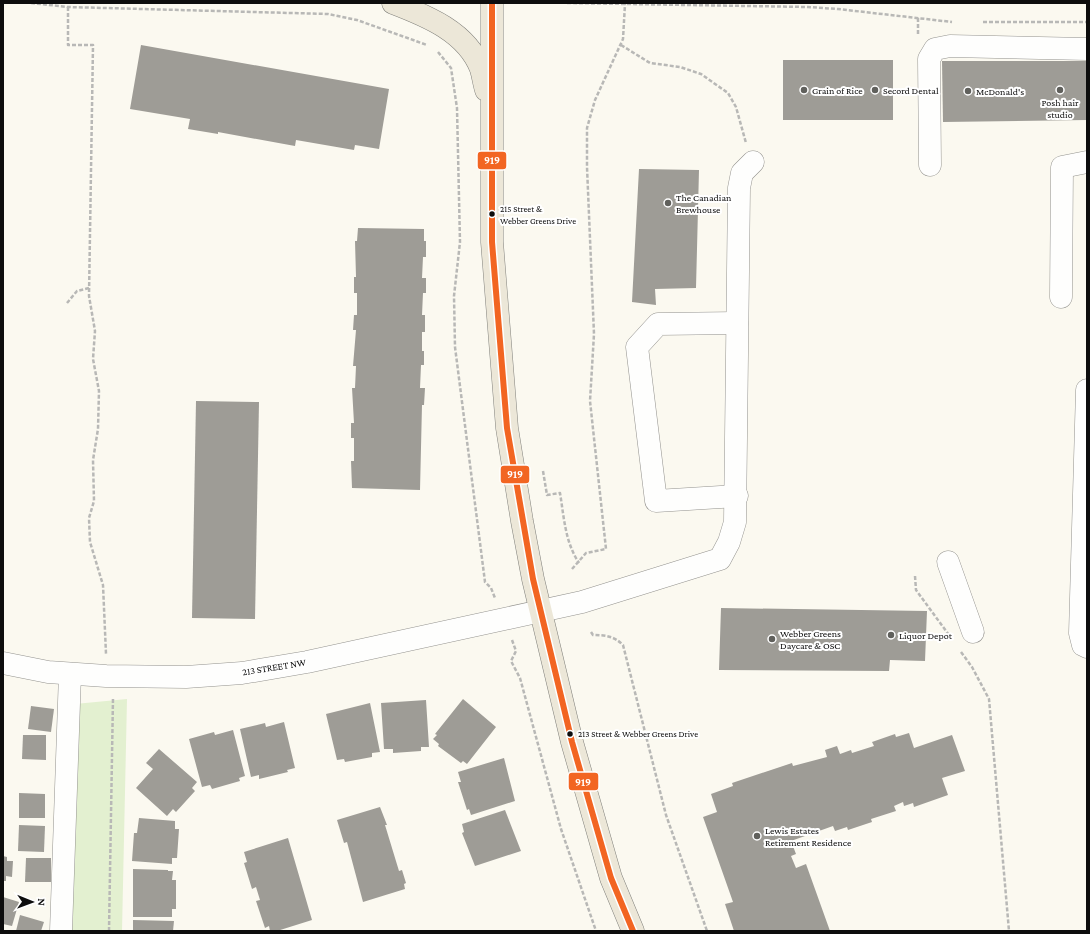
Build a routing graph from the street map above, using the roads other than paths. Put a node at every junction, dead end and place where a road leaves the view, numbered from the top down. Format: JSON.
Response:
{"nodes":[{"id":1,"x":393,"y":3,"type":"edge"},
{"id":2,"x":492,"y":3,"type":"edge"},
{"id":3,"x":1087,"y":49,"type":"edge"},
{"id":4,"x":492,"y":117,"type":"junction"},
{"id":5,"x":753,"y":162,"type":"road end"},
{"id":6,"x":1087,"y":162,"type":"edge"},
{"id":7,"x":930,"y":165,"type":"dead end"},
{"id":8,"x":1060,"y":297,"type":"dead end"},
{"id":9,"x":737,"y":323,"type":"junction"},
{"id":10,"x":1087,"y":390,"type":"edge"},
{"id":11,"x":737,"y":496,"type":"junction"},
{"id":12,"x":948,"y":562,"type":"dead end"},
{"id":13,"x":541,"y":612,"type":"junction"},
{"id":14,"x":973,"y":632,"type":"dead end"},
{"id":15,"x":1087,"y":647,"type":"edge"},
{"id":16,"x":3,"y":663,"type":"edge"},
{"id":17,"x":70,"y":674,"type":"junction"},
{"id":18,"x":61,"y":931,"type":"edge"},
{"id":19,"x":633,"y":931,"type":"edge"}],
"edges":[{"from":1,"to":4,"type":"main road"},
{"from":2,"to":4,"type":"main road"},
{"from":3,"to":7,"type":"street"},
{"from":4,"to":13,"type":"main road"},
{"from":5,"to":9,"type":"street"},
{"from":6,"to":8,"type":"street"},
{"from":9,"to":11,"type":"street"},
{"from":9,"to":11,"type":"street"},
{"from":10,"to":15,"type":"street"},
{"from":11,"to":13,"type":"street","name":"213 STREET NW"},
{"from":12,"to":14,"type":"street"},
{"from":13,"to":17,"type":"street","name":"213 STREET NW"},
{"from":13,"to":19,"type":"main road"},
{"from":16,"to":17,"type":"street","name":"213 STREET NW"},
{"from":17,"to":18,"type":"street"}]}
